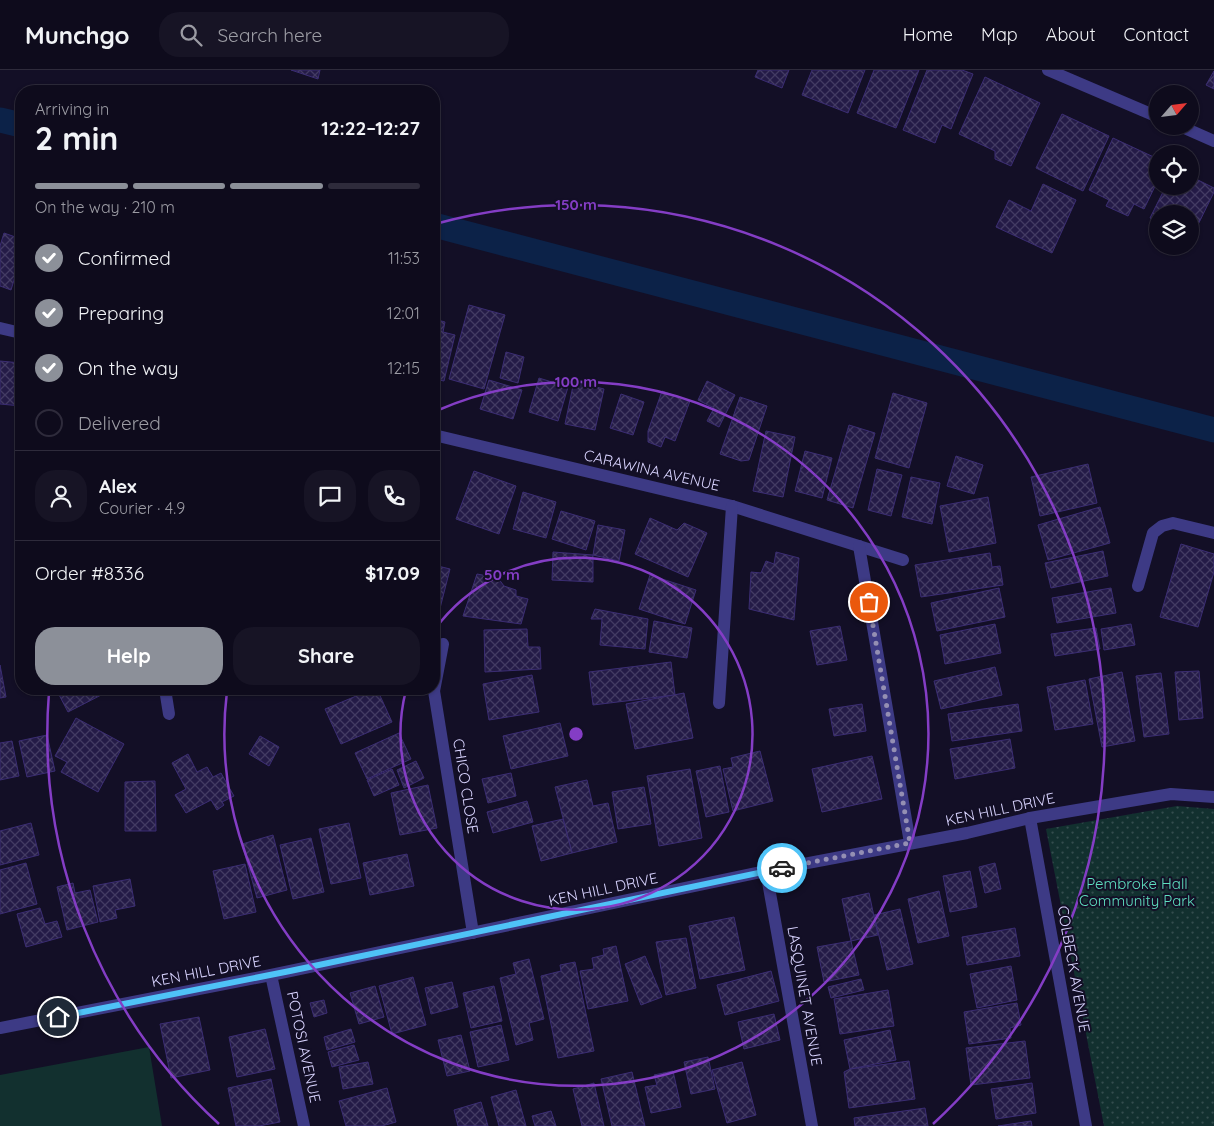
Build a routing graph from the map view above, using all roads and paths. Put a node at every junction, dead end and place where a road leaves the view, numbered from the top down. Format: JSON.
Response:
{"nodes":[{"id":1,"x":1048,"y":70,"type":"edge"},
{"id":2,"x":1149,"y":113,"type":"edge"},
{"id":3,"x":1199,"y":134,"type":"edge"},
{"id":4,"x":1214,"y":141,"type":"edge"},
{"id":5,"x":0,"y":328,"type":"edge"},
{"id":6,"x":15,"y":332,"type":"edge"},
{"id":7,"x":440,"y":436,"type":"edge"},
{"id":8,"x":732,"y":506,"type":"junction"},
{"id":9,"x":1214,"y":532,"type":"edge"},
{"id":10,"x":859,"y":546,"type":"junction"},
{"id":11,"x":903,"y":560,"type":"dead end"},
{"id":12,"x":1138,"y":586,"type":"dead end"},
{"id":13,"x":443,"y":644,"type":"dead end"},
{"id":14,"x":440,"y":660,"type":"edge"},
{"id":15,"x":167,"y":695,"type":"edge"},
{"id":16,"x":435,"y":695,"type":"edge"},
{"id":17,"x":719,"y":702,"type":"dead end"},
{"id":18,"x":169,"y":714,"type":"dead end"},
{"id":19,"x":1214,"y":797,"type":"edge"},
{"id":20,"x":1030,"y":818,"type":"junction"},
{"id":21,"x":910,"y":843,"type":"junction"},
{"id":22,"x":766,"y":871,"type":"junction"},
{"id":23,"x":473,"y":933,"type":"junction"},
{"id":24,"x":271,"y":975,"type":"junction"},
{"id":25,"x":0,"y":1028,"type":"edge"},
{"id":26,"x":304,"y":1126,"type":"edge"},
{"id":27,"x":812,"y":1126,"type":"edge"},
{"id":28,"x":1086,"y":1126,"type":"edge"}],
"edges":[{"from":1,"to":2,"type":"street"},
{"from":3,"to":4,"type":"street"},
{"from":5,"to":6,"type":"street"},
{"from":7,"to":8,"type":"street","name":"CARAWINA AVENUE"},
{"from":8,"to":10,"type":"street","name":"CARAWINA AVENUE"},
{"from":8,"to":17,"type":"street"},
{"from":9,"to":12,"type":"street"},
{"from":10,"to":11,"type":"street","name":"CARAWINA AVENUE"},
{"from":10,"to":21,"type":"street"},
{"from":13,"to":14,"type":"street","name":"CHICO CLOSE"},
{"from":15,"to":18,"type":"street"},
{"from":16,"to":23,"type":"street","name":"CHICO CLOSE"},
{"from":19,"to":20,"type":"street","name":"KEN HILL DRIVE"},
{"from":20,"to":21,"type":"street","name":"KEN HILL DRIVE"},
{"from":20,"to":28,"type":"street","name":"COLBECK AVENUE"},
{"from":21,"to":22,"type":"street","name":"KEN HILL DRIVE"},
{"from":22,"to":23,"type":"street","name":"KEN HILL DRIVE"},
{"from":22,"to":27,"type":"street","name":"LASQUINET AVENUE"},
{"from":23,"to":24,"type":"street","name":"KEN HILL DRIVE"},
{"from":24,"to":25,"type":"street","name":"KEN HILL DRIVE"},
{"from":24,"to":26,"type":"street","name":"POTOSI AVENUE"}]}
